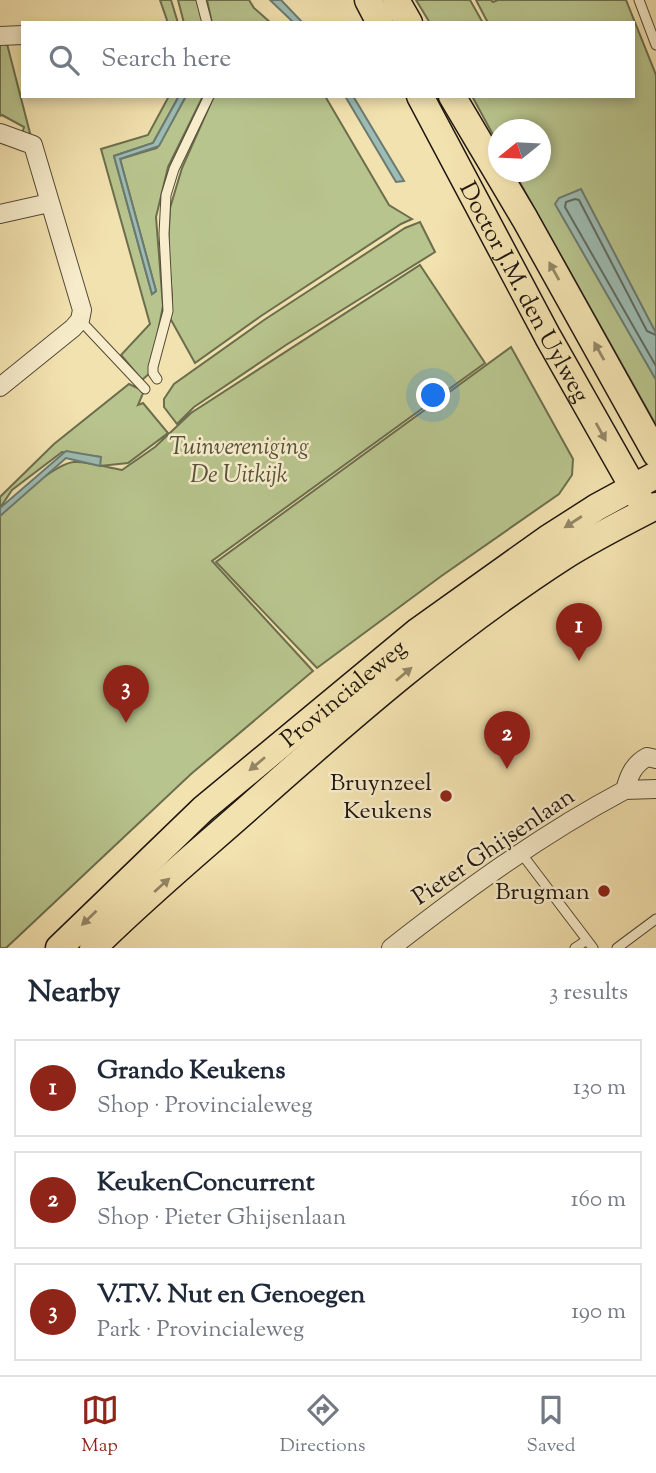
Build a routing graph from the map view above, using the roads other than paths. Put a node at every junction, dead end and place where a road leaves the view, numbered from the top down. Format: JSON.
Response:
{"nodes":[{"id":1,"x":201,"y":0,"type":"edge"},
{"id":2,"x":368,"y":0,"type":"edge"},
{"id":3,"x":396,"y":0,"type":"edge"},
{"id":4,"x":639,"y":0,"type":"edge"},
{"id":5,"x":206,"y":21,"type":"edge"},
{"id":6,"x":379,"y":21,"type":"edge"},
{"id":7,"x":408,"y":21,"type":"edge"},
{"id":8,"x":21,"y":35,"type":"edge"},
{"id":9,"x":0,"y":36,"type":"edge"},
{"id":10,"x":656,"y":45,"type":"edge"},
{"id":11,"x":208,"y":98,"type":"edge"},
{"id":12,"x":420,"y":98,"type":"edge"},
{"id":13,"x":453,"y":98,"type":"edge"},
{"id":14,"x":0,"y":133,"type":"edge"},
{"id":15,"x":50,"y":203,"type":"junction"},
{"id":16,"x":0,"y":214,"type":"edge"},
{"id":17,"x":80,"y":320,"type":"junction"},
{"id":18,"x":157,"y":379,"type":"dead end"},
{"id":19,"x":0,"y":387,"type":"edge"},
{"id":20,"x":145,"y":389,"type":"dead end"},
{"id":21,"x":656,"y":454,"type":"edge"},
{"id":22,"x":656,"y":475,"type":"edge"},
{"id":23,"x":632,"y":488,"type":"junction"},
{"id":24,"x":653,"y":514,"type":"edge"},
{"id":25,"x":656,"y":759,"type":"edge"},
{"id":26,"x":656,"y":789,"type":"edge"},
{"id":27,"x":625,"y":790,"type":"junction"},
{"id":28,"x":522,"y":853,"type":"junction"},
{"id":29,"x":656,"y":919,"type":"edge"},
{"id":30,"x":587,"y":940,"type":"junction"},
{"id":31,"x":59,"y":948,"type":"edge"},
{"id":32,"x":93,"y":948,"type":"edge"},
{"id":33,"x":391,"y":948,"type":"edge"},
{"id":34,"x":575,"y":948,"type":"edge"},
{"id":35,"x":593,"y":948,"type":"edge"},
{"id":36,"x":617,"y":948,"type":"edge"}],
"edges":[{"from":1,"to":5,"type":"lane"},
{"from":2,"to":6,"type":"main road"},
{"from":3,"to":7,"type":"main road"},
{"from":4,"to":10,"type":"lane"},
{"from":8,"to":9,"type":"street"},
{"from":11,"to":18,"type":"lane"},
{"from":12,"to":23,"type":"main road","name":"Doctor J.M. den Uylweg","one_way":true},
{"from":21,"to":13,"type":"main road","name":"Doctor J.M. den Uylweg","one_way":true},
{"from":14,"to":15,"type":"street"},
{"from":15,"to":16,"type":"street"},
{"from":15,"to":17,"type":"street"},
{"from":17,"to":19,"type":"street"},
{"from":17,"to":20,"type":"lane"},
{"from":22,"to":23,"type":"main road","name":"Provincialeweg"},
{"from":23,"to":24,"type":"main road","name":"Doctor J.M. den Uylweg"},
{"from":23,"to":31,"type":"main road","name":"Provincialeweg","one_way":true},
{"from":32,"to":24,"type":"main road","name":"Provincialeweg","one_way":true},
{"from":25,"to":27,"type":"street"},
{"from":26,"to":27,"type":"street","name":"Pieter Ghijsenlaan"},
{"from":27,"to":28,"type":"street","name":"Pieter Ghijsenlaan"},
{"from":28,"to":30,"type":"lane"},
{"from":28,"to":33,"type":"street","name":"Pieter Ghijsenlaan"},
{"from":29,"to":36,"type":"lane"},
{"from":30,"to":34,"type":"lane"},
{"from":30,"to":35,"type":"lane"}]}
